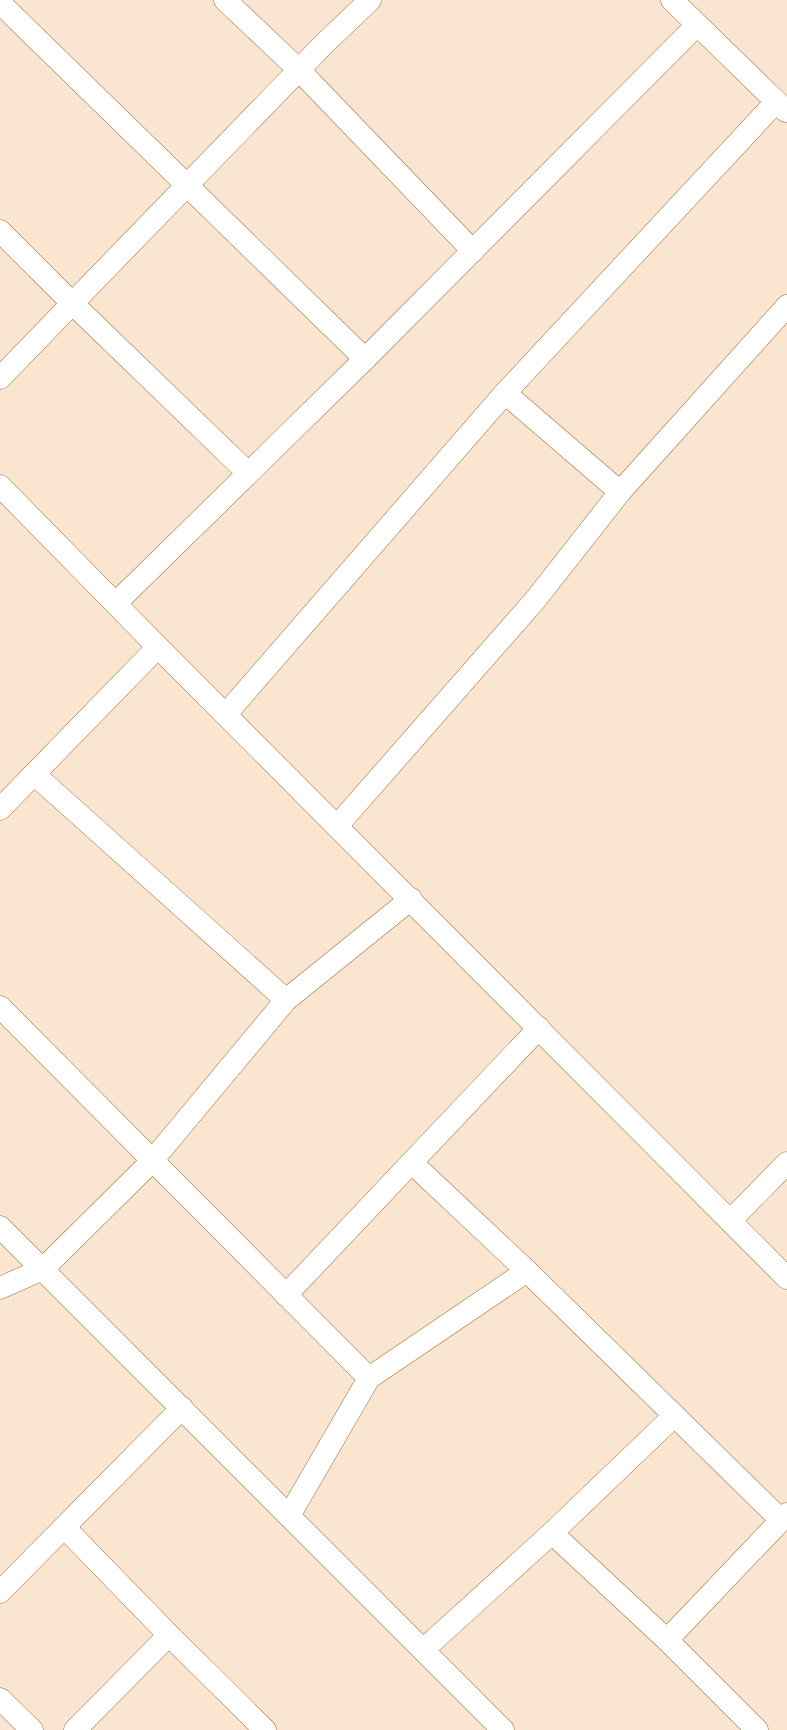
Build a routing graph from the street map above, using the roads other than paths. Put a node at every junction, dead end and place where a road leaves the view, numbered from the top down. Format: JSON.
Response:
{"nodes":[{"id":1,"x":225,"y":0,"type":"edge"},
{"id":2,"x":370,"y":0,"type":"edge"},
{"id":3,"x":672,"y":0,"type":"edge"},
{"id":4,"x":0,"y":3,"type":"edge"},
{"id":5,"x":697,"y":25,"type":"junction"},
{"id":6,"x":299,"y":70,"type":"junction"},
{"id":7,"x":781,"y":108,"type":"edge"},
{"id":8,"x":187,"y":186,"type":"junction"},
{"id":9,"x":0,"y":231,"type":"edge"},
{"id":10,"x":473,"y":252,"type":"junction"},
{"id":11,"x":72,"y":304,"type":"junction"},
{"id":12,"x":787,"y":306,"type":"edge"},
{"id":13,"x":365,"y":359,"type":"junction"},
{"id":14,"x":0,"y":378,"type":"edge"},
{"id":15,"x":505,"y":393,"type":"junction"},
{"id":16,"x":248,"y":473,"type":"junction"},
{"id":17,"x":0,"y":486,"type":"edge"},
{"id":18,"x":620,"y":492,"type":"junction"},
{"id":19,"x":116,"y":603,"type":"junction"},
{"id":20,"x":158,"y":647,"type":"junction"},
{"id":21,"x":226,"y":714,"type":"junction"},
{"id":22,"x":34,"y":774,"type":"junction"},
{"id":23,"x":0,"y":809,"type":"edge"},
{"id":24,"x":337,"y":826,"type":"junction"},
{"id":25,"x":411,"y":899,"type":"junction"},
{"id":26,"x":286,"y":1000,"type":"junction"},
{"id":27,"x":1,"y":1012,"type":"edge"},
{"id":28,"x":539,"y":1028,"type":"junction"},
{"id":29,"x":152,"y":1161,"type":"junction"},
{"id":30,"x":412,"y":1163,"type":"junction"},
{"id":31,"x":787,"y":1163,"type":"edge"},
{"id":32,"x":730,"y":1221,"type":"junction"},
{"id":33,"x":0,"y":1227,"type":"edge"},
{"id":34,"x":43,"y":1269,"type":"junction"},
{"id":35,"x":527,"y":1271,"type":"junction"},
{"id":36,"x":787,"y":1278,"type":"edge"},
{"id":37,"x":0,"y":1288,"type":"edge"},
{"id":38,"x":286,"y":1295,"type":"junction"},
{"id":39,"x":369,"y":1378,"type":"junction"},
{"id":40,"x":182,"y":1408,"type":"junction"},
{"id":41,"x":674,"y":1416,"type":"junction"},
{"id":42,"x":289,"y":1516,"type":"junction"},
{"id":43,"x":784,"y":1517,"type":"edge"},
{"id":44,"x":65,"y":1528,"type":"junction"},
{"id":45,"x":552,"y":1533,"type":"junction"},
{"id":46,"x":0,"y":1592,"type":"edge"},
{"id":47,"x":169,"y":1635,"type":"junction"},
{"id":48,"x":667,"y":1640,"type":"junction"},
{"id":49,"x":423,"y":1650,"type":"junction"},
{"id":50,"x":0,"y":1699,"type":"edge"},
{"id":51,"x":32,"y":1730,"type":"edge"},
{"id":52,"x":76,"y":1730,"type":"edge"},
{"id":53,"x":265,"y":1730,"type":"edge"},
{"id":54,"x":503,"y":1730,"type":"edge"},
{"id":55,"x":757,"y":1730,"type":"edge"}],
"edges":[{"from":1,"to":6,"type":"street"},
{"from":2,"to":6,"type":"street"},
{"from":3,"to":5,"type":"street"},
{"from":4,"to":8,"type":"street"},
{"from":5,"to":7,"type":"street"},
{"from":5,"to":10,"type":"street"},
{"from":6,"to":8,"type":"street"},
{"from":6,"to":10,"type":"street"},
{"from":7,"to":15,"type":"street"},
{"from":8,"to":11,"type":"street"},
{"from":8,"to":13,"type":"street"},
{"from":9,"to":11,"type":"street"},
{"from":10,"to":13,"type":"street"},
{"from":11,"to":14,"type":"street"},
{"from":11,"to":16,"type":"street"},
{"from":12,"to":18,"type":"street"},
{"from":13,"to":16,"type":"street"},
{"from":15,"to":18,"type":"street"},
{"from":15,"to":21,"type":"street"},
{"from":16,"to":19,"type":"street"},
{"from":17,"to":19,"type":"street"},
{"from":18,"to":24,"type":"street"},
{"from":19,"to":20,"type":"street"},
{"from":20,"to":21,"type":"street"},
{"from":20,"to":22,"type":"street"},
{"from":21,"to":24,"type":"street"},
{"from":22,"to":23,"type":"street"},
{"from":22,"to":26,"type":"street"},
{"from":24,"to":25,"type":"street"},
{"from":25,"to":26,"type":"street"},
{"from":25,"to":28,"type":"street"},
{"from":26,"to":29,"type":"street"},
{"from":27,"to":29,"type":"street"},
{"from":28,"to":30,"type":"street"},
{"from":28,"to":32,"type":"street"},
{"from":29,"to":34,"type":"street"},
{"from":29,"to":38,"type":"street"},
{"from":30,"to":35,"type":"street"},
{"from":30,"to":38,"type":"street"},
{"from":31,"to":32,"type":"street"},
{"from":32,"to":36,"type":"street"},
{"from":33,"to":34,"type":"street"},
{"from":34,"to":37,"type":"street"},
{"from":34,"to":40,"type":"street"},
{"from":35,"to":39,"type":"street"},
{"from":35,"to":41,"type":"street"},
{"from":38,"to":39,"type":"street"},
{"from":39,"to":42,"type":"street"},
{"from":40,"to":42,"type":"street"},
{"from":40,"to":44,"type":"street"},
{"from":41,"to":43,"type":"street"},
{"from":41,"to":45,"type":"street"},
{"from":42,"to":49,"type":"street"},
{"from":43,"to":48,"type":"street"},
{"from":44,"to":46,"type":"street"},
{"from":44,"to":47,"type":"street"},
{"from":45,"to":48,"type":"street"},
{"from":45,"to":49,"type":"street"},
{"from":47,"to":52,"type":"street"},
{"from":47,"to":53,"type":"street"},
{"from":48,"to":55,"type":"street"},
{"from":49,"to":54,"type":"street"},
{"from":50,"to":51,"type":"street"}]}
